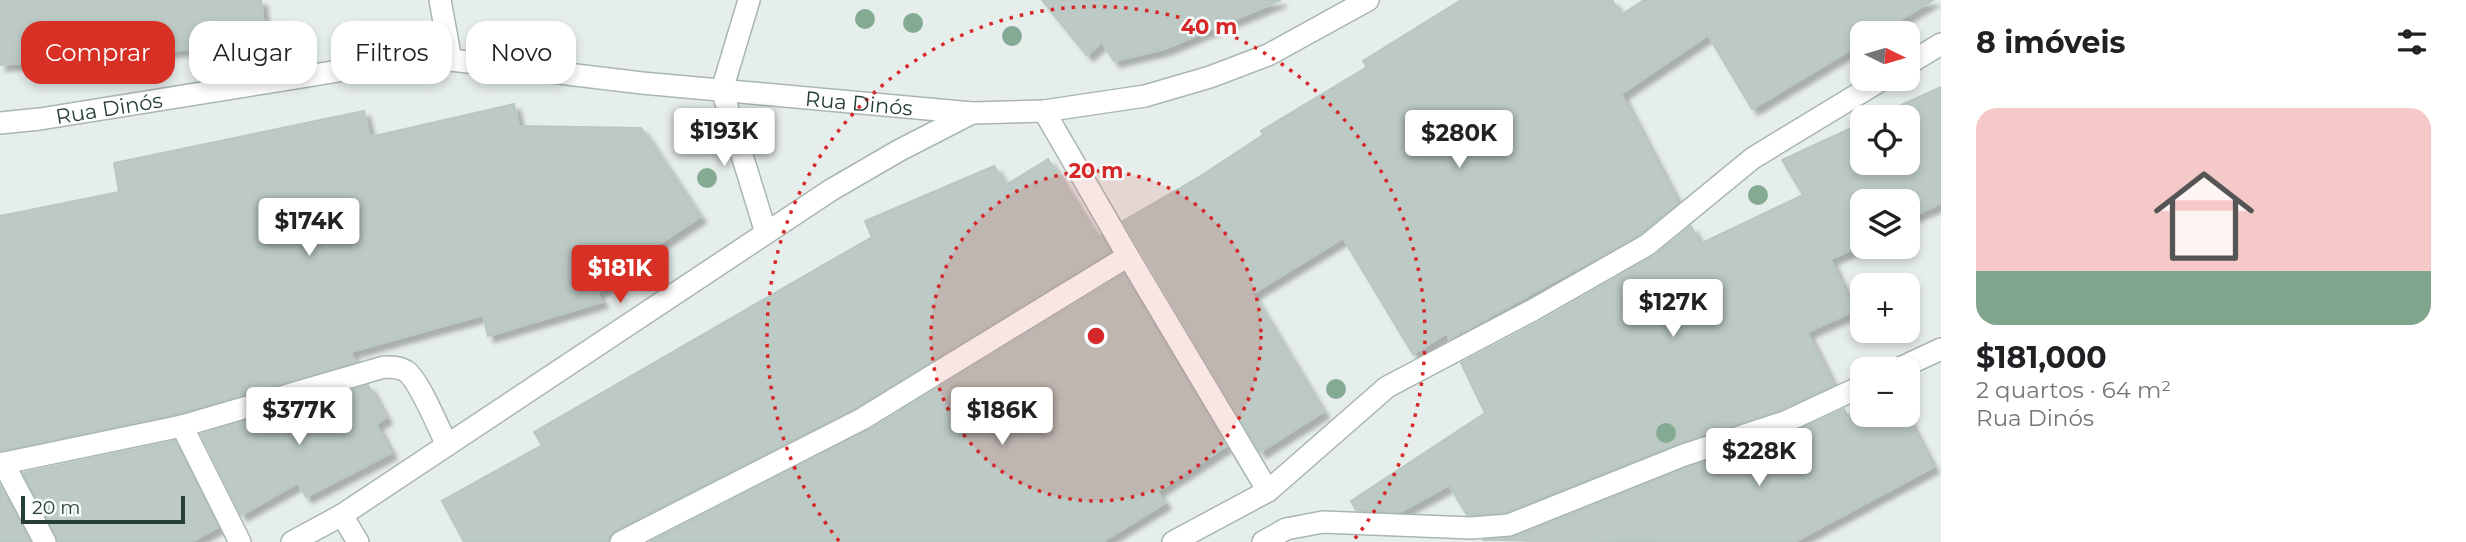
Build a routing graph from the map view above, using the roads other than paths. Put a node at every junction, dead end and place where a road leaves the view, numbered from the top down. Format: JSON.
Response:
{"nodes":[{"id":1,"x":440,"y":0,"type":"edge"},
{"id":2,"x":749,"y":0,"type":"edge"},
{"id":3,"x":1368,"y":0,"type":"edge"},
{"id":4,"x":444,"y":21,"type":"edge"},
{"id":5,"x":1941,"y":44,"type":"edge"},
{"id":6,"x":1920,"y":57,"type":"edge"},
{"id":7,"x":452,"y":60,"type":"edge"},
{"id":8,"x":331,"y":72,"type":"edge"},
{"id":9,"x":722,"y":90,"type":"junction"},
{"id":10,"x":1864,"y":91,"type":"edge"},
{"id":11,"x":1044,"y":111,"type":"junction"},
{"id":12,"x":972,"y":113,"type":"junction"},
{"id":13,"x":0,"y":123,"type":"edge"},
{"id":14,"x":766,"y":233,"type":"junction"},
{"id":15,"x":1128,"y":256,"type":"junction"},
{"id":16,"x":1941,"y":349,"type":"edge"},
{"id":17,"x":1920,"y":359,"type":"edge"},
{"id":18,"x":1850,"y":392,"type":"edge"},
{"id":19,"x":182,"y":426,"type":"junction"},
{"id":20,"x":447,"y":445,"type":"junction"},
{"id":21,"x":2,"y":463,"type":"edge"},
{"id":22,"x":1268,"y":491,"type":"junction"},
{"id":23,"x":342,"y":515,"type":"junction"},
{"id":24,"x":45,"y":542,"type":"edge"},
{"id":25,"x":240,"y":542,"type":"edge"},
{"id":26,"x":292,"y":542,"type":"edge"},
{"id":27,"x":358,"y":542,"type":"edge"},
{"id":28,"x":621,"y":542,"type":"edge"},
{"id":29,"x":1173,"y":542,"type":"edge"},
{"id":30,"x":1264,"y":542,"type":"edge"}],
"edges":[{"from":1,"to":4,"type":"street"},
{"from":2,"to":9,"type":"street"},
{"from":3,"to":11,"type":"street","name":"Rua Dinós"},
{"from":5,"to":6,"type":"street"},
{"from":7,"to":9,"type":"street","name":"Rua Dinós"},
{"from":8,"to":13,"type":"street","name":"Rua Dinós"},
{"from":9,"to":12,"type":"street","name":"Rua Dinós"},
{"from":9,"to":14,"type":"street"},
{"from":10,"to":22,"type":"street"},
{"from":11,"to":12,"type":"street","name":"Rua Dinós"},
{"from":11,"to":15,"type":"street"},
{"from":12,"to":14,"type":"street"},
{"from":14,"to":20,"type":"street"},
{"from":15,"to":22,"type":"street"},
{"from":15,"to":28,"type":"street"},
{"from":16,"to":17,"type":"street"},
{"from":18,"to":30,"type":"street"},
{"from":19,"to":20,"type":"street"},
{"from":19,"to":21,"type":"street"},
{"from":19,"to":25,"type":"street"},
{"from":20,"to":23,"type":"street"},
{"from":21,"to":24,"type":"street"},
{"from":22,"to":29,"type":"street"},
{"from":23,"to":26,"type":"street"},
{"from":23,"to":27,"type":"street"}]}
